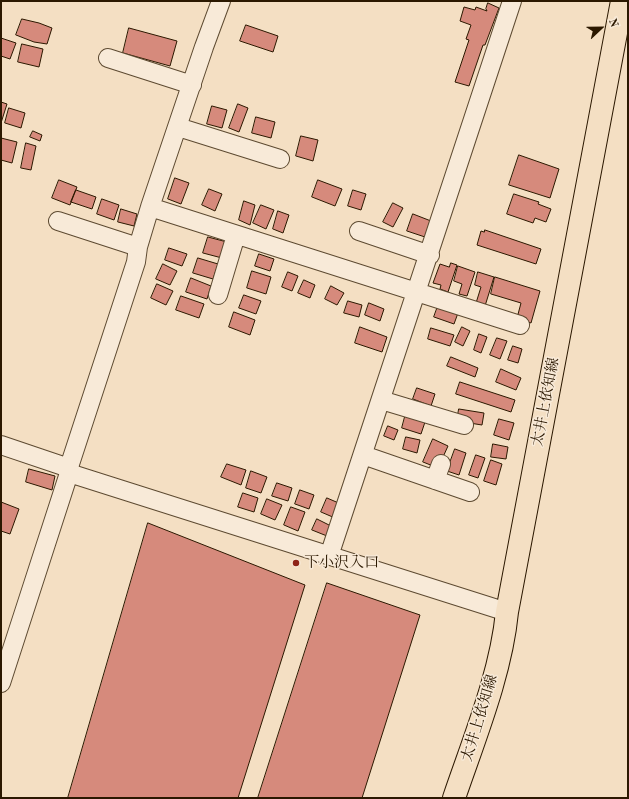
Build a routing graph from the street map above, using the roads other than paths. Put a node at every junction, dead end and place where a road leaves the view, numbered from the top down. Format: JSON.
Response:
{"nodes":[{"id":1,"x":221,"y":1,"type":"edge"},
{"id":2,"x":512,"y":1,"type":"edge"},
{"id":3,"x":622,"y":1,"type":"edge"},
{"id":4,"x":108,"y":58,"type":"dead end"},
{"id":5,"x":192,"y":85,"type":"junction"},
{"id":6,"x":178,"y":127,"type":"junction"},
{"id":7,"x":280,"y":159,"type":"dead end"},
{"id":8,"x":150,"y":207,"type":"junction"},
{"id":9,"x":58,"y":221,"type":"dead end"},
{"id":10,"x":359,"y":231,"type":"dead end"},
{"id":11,"x":236,"y":234,"type":"junction"},
{"id":12,"x":138,"y":247,"type":"junction"},
{"id":13,"x":430,"y":254,"type":"junction"},
{"id":14,"x":417,"y":293,"type":"junction"},
{"id":15,"x":218,"y":295,"type":"dead end"},
{"id":16,"x":510,"y":318,"type":"dead end"},
{"id":17,"x":381,"y":400,"type":"junction"},
{"id":18,"x":464,"y":425,"type":"dead end"},
{"id":19,"x":1,"y":445,"type":"edge"},
{"id":20,"x":363,"y":455,"type":"junction"},
{"id":21,"x":70,"y":473,"type":"junction"},
{"id":22,"x":470,"y":492,"type":"dead end"},
{"id":23,"x":327,"y":555,"type":"junction"},
{"id":24,"x":507,"y":612,"type":"junction"},
{"id":25,"x":1,"y":683,"type":"edge"},
{"id":26,"x":454,"y":798,"type":"edge"}],
"edges":[{"from":1,"to":5,"type":"street"},
{"from":2,"to":13,"type":"street"},
{"from":3,"to":24,"type":"main road","name":"太井上依知線"},
{"from":4,"to":5,"type":"street"},
{"from":5,"to":6,"type":"street"},
{"from":6,"to":7,"type":"street"},
{"from":6,"to":8,"type":"street"},
{"from":8,"to":11,"type":"street"},
{"from":8,"to":12,"type":"street"},
{"from":9,"to":12,"type":"street"},
{"from":10,"to":13,"type":"street"},
{"from":11,"to":14,"type":"street"},
{"from":11,"to":15,"type":"street"},
{"from":12,"to":21,"type":"street"},
{"from":13,"to":14,"type":"street"},
{"from":14,"to":16,"type":"street"},
{"from":14,"to":17,"type":"street"},
{"from":17,"to":18,"type":"street"},
{"from":17,"to":20,"type":"street"},
{"from":19,"to":21,"type":"street"},
{"from":20,"to":22,"type":"street"},
{"from":20,"to":23,"type":"street"},
{"from":21,"to":23,"type":"street"},
{"from":21,"to":25,"type":"street"},
{"from":23,"to":24,"type":"street"},
{"from":24,"to":26,"type":"main road","name":"太井上依知線"}]}
